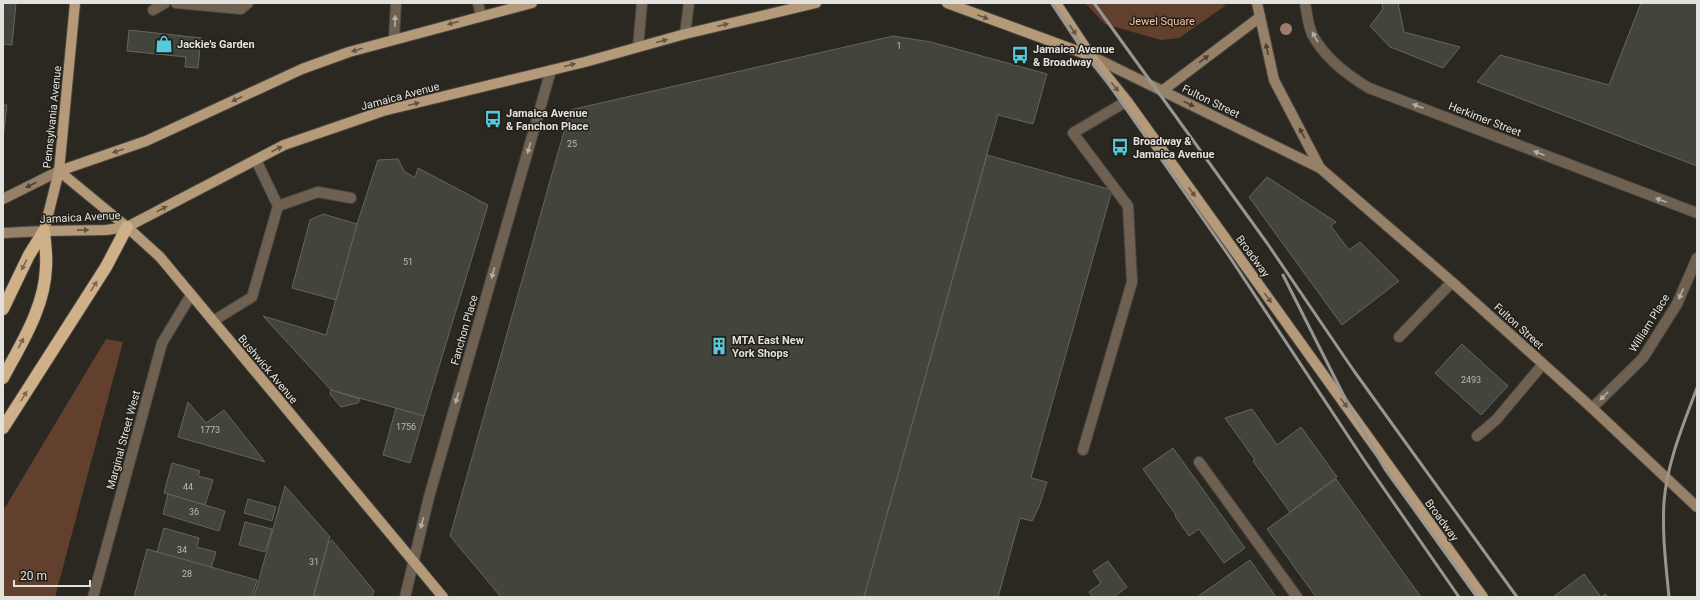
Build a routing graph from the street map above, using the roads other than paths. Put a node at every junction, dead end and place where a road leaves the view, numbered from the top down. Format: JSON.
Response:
{"nodes":[{"id":1,"x":75,"y":3,"type":"edge"},
{"id":2,"x":165,"y":3,"type":"edge"},
{"id":3,"x":176,"y":3,"type":"edge"},
{"id":4,"x":248,"y":3,"type":"edge"},
{"id":5,"x":396,"y":3,"type":"edge"},
{"id":6,"x":478,"y":3,"type":"edge"},
{"id":7,"x":532,"y":3,"type":"edge"},
{"id":8,"x":642,"y":3,"type":"edge"},
{"id":9,"x":689,"y":3,"type":"edge"},
{"id":10,"x":816,"y":3,"type":"edge"},
{"id":11,"x":947,"y":3,"type":"edge"},
{"id":12,"x":1056,"y":3,"type":"edge"},
{"id":13,"x":1257,"y":3,"type":"edge"},
{"id":14,"x":1305,"y":3,"type":"edge"},
{"id":15,"x":153,"y":10,"type":"dead end"},
{"id":16,"x":481,"y":16,"type":"junction"},
{"id":17,"x":1260,"y":17,"type":"junction"},
{"id":18,"x":685,"y":34,"type":"junction"},
{"id":19,"x":394,"y":39,"type":"junction"},
{"id":20,"x":638,"y":47,"type":"junction"},
{"id":21,"x":1091,"y":56,"type":"junction"},
{"id":22,"x":551,"y":70,"type":"junction"},
{"id":23,"x":1162,"y":91,"type":"junction"},
{"id":24,"x":1127,"y":101,"type":"junction"},
{"id":25,"x":256,"y":160,"type":"junction"},
{"id":26,"x":1320,"y":168,"type":"junction"},
{"id":27,"x":59,"y":171,"type":"junction"},
{"id":28,"x":351,"y":198,"type":"dead end"},
{"id":29,"x":3,"y":199,"type":"edge"},
{"id":30,"x":278,"y":206,"type":"junction"},
{"id":31,"x":1697,"y":214,"type":"edge"},
{"id":32,"x":127,"y":227,"type":"junction"},
{"id":33,"x":44,"y":231,"type":"junction"},
{"id":34,"x":3,"y":233,"type":"edge"},
{"id":35,"x":1697,"y":258,"type":"edge"},
{"id":36,"x":1452,"y":282,"type":"junction"},
{"id":37,"x":191,"y":295,"type":"junction"},
{"id":38,"x":3,"y":309,"type":"edge"},
{"id":39,"x":213,"y":321,"type":"junction"},
{"id":40,"x":1399,"y":337,"type":"dead end"},
{"id":41,"x":1543,"y":364,"type":"junction"},
{"id":42,"x":3,"y":378,"type":"edge"},
{"id":43,"x":1592,"y":408,"type":"junction"},
{"id":44,"x":3,"y":428,"type":"edge"},
{"id":45,"x":1477,"y":436,"type":"dead end"},
{"id":46,"x":1083,"y":450,"type":"dead end"},
{"id":47,"x":1199,"y":462,"type":"dead end"},
{"id":48,"x":1697,"y":507,"type":"edge"},
{"id":49,"x":413,"y":561,"type":"junction"},
{"id":50,"x":93,"y":597,"type":"edge"},
{"id":51,"x":405,"y":597,"type":"edge"},
{"id":52,"x":443,"y":597,"type":"edge"},
{"id":53,"x":1297,"y":597,"type":"edge"},
{"id":54,"x":1483,"y":597,"type":"edge"}],
"edges":[{"from":1,"to":27,"type":"main road","name":"Pennsylvania Avenue"},
{"from":2,"to":15,"type":"street"},
{"from":3,"to":4,"type":"street"},
{"from":19,"to":5,"type":"street","one_way":true},
{"from":6,"to":16,"type":"street"},
{"from":7,"to":16,"type":"main road"},
{"from":8,"to":20,"type":"street"},
{"from":9,"to":18,"type":"street"},
{"from":18,"to":10,"type":"main road","name":"Jamaica Avenue","one_way":true},
{"from":11,"to":21,"type":"main road","one_way":true},
{"from":12,"to":21,"type":"main road","name":"Broadway","one_way":true},
{"from":13,"to":17,"type":"main road","name":"Fulton Street"},
{"from":31,"to":14,"type":"street","name":"Herkimer Street","one_way":true},
{"from":16,"to":19,"type":"main road","one_way":true},
{"from":23,"to":17,"type":"main road","one_way":true},
{"from":26,"to":17,"type":"main road","name":"Fulton Street","one_way":true},
{"from":20,"to":18,"type":"main road","name":"Jamaica Avenue","one_way":true},
{"from":19,"to":27,"type":"main road","one_way":true},
{"from":22,"to":20,"type":"main road","name":"Jamaica Avenue","one_way":true},
{"from":21,"to":23,"type":"main road","name":"Fulton Street"},
{"from":21,"to":24,"type":"main road","name":"Broadway","one_way":true},
{"from":25,"to":22,"type":"main road","name":"Jamaica Avenue","one_way":true},
{"from":22,"to":49,"type":"street","name":"Fanchon Place","one_way":true},
{"from":23,"to":26,"type":"main road","name":"Fulton Street","one_way":true},
{"from":24,"to":46,"type":"street"},
{"from":24,"to":54,"type":"main road","name":"Broadway","one_way":true},
{"from":25,"to":30,"type":"street"},
{"from":32,"to":25,"type":"main road","name":"Jamaica Avenue","one_way":true},
{"from":26,"to":36,"type":"main road","name":"Fulton Street"},
{"from":27,"to":29,"type":"main road","one_way":true},
{"from":27,"to":32,"type":"main road","name":"Bushwick Avenue"},
{"from":27,"to":33,"type":"main road","name":"Pennsylvania Avenue"},
{"from":28,"to":30,"type":"street"},
{"from":30,"to":39,"type":"street"},
{"from":33,"to":32,"type":"main road","name":"Jamaica Avenue","one_way":true},
{"from":32,"to":37,"type":"main road","name":"Bushwick Avenue"},
{"from":44,"to":32,"type":"highway","one_way":true},
{"from":33,"to":34,"type":"main road","name":"Jamaica Avenue"},
{"from":33,"to":38,"type":"highway","one_way":true},
{"from":42,"to":33,"type":"highway","one_way":true},
{"from":35,"to":43,"type":"street","name":"William Place","one_way":true},
{"from":36,"to":40,"type":"street"},
{"from":36,"to":41,"type":"main road","name":"Fulton Street"},
{"from":37,"to":39,"type":"main road","name":"Bushwick Avenue"},
{"from":37,"to":50,"type":"street","name":"Marginal Street West"},
{"from":39,"to":49,"type":"main road","name":"Bushwick Avenue"},
{"from":41,"to":43,"type":"main road","name":"Fulton Street"},
{"from":41,"to":45,"type":"street"},
{"from":43,"to":48,"type":"main road","name":"Fulton Street"},
{"from":47,"to":53,"type":"street"},
{"from":49,"to":51,"type":"street","name":"Fanchon Place"},
{"from":49,"to":52,"type":"main road","name":"Bushwick Avenue"}]}
